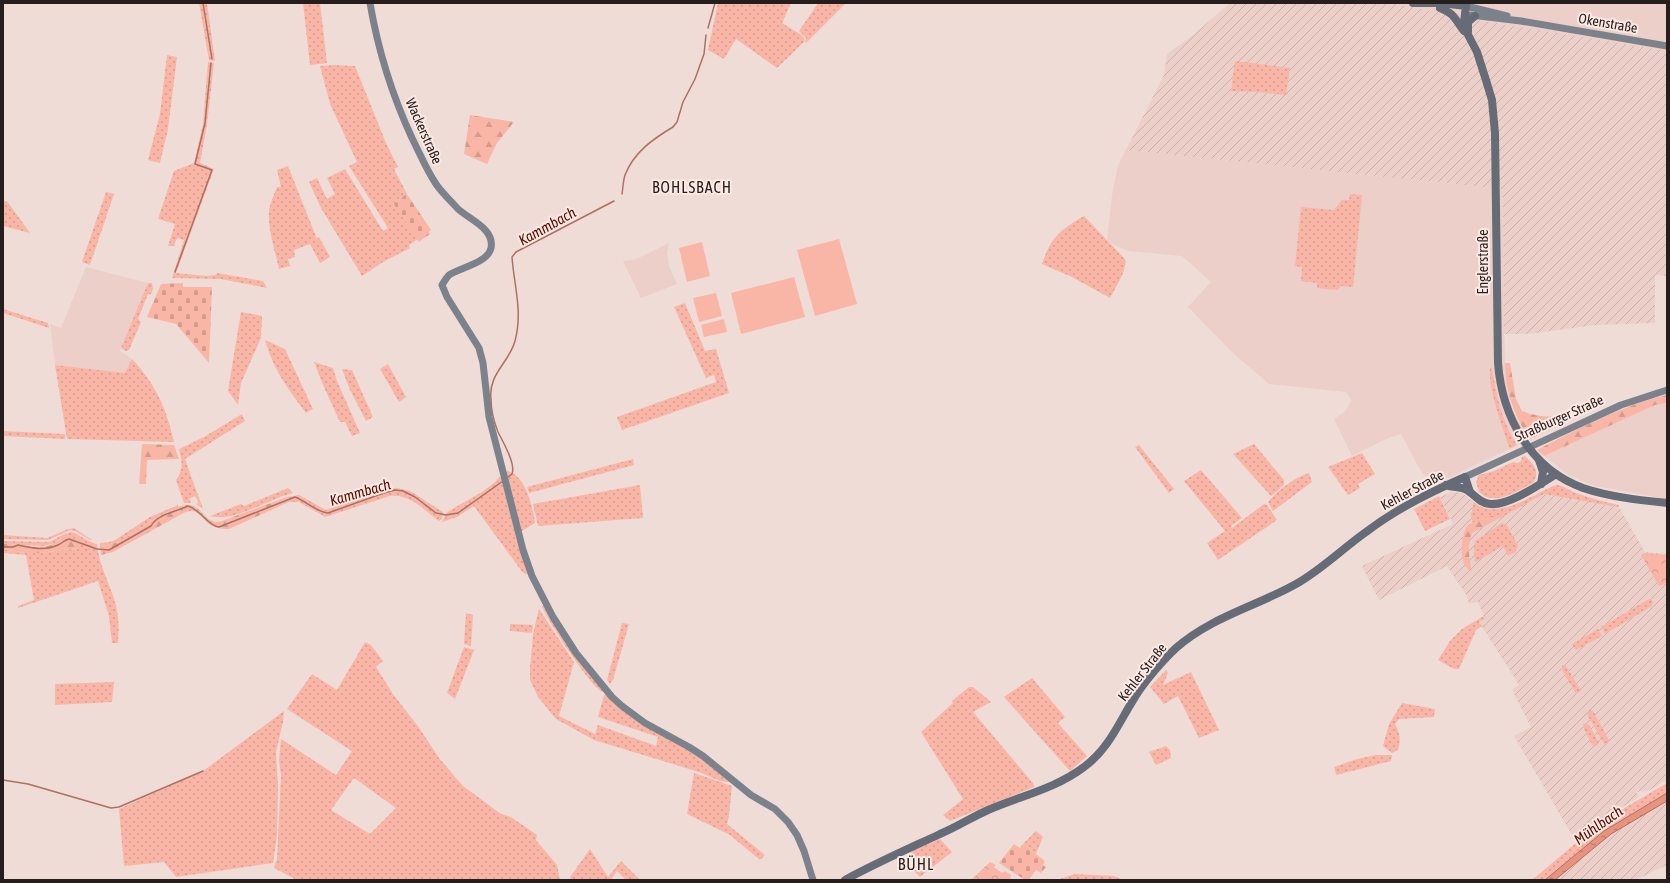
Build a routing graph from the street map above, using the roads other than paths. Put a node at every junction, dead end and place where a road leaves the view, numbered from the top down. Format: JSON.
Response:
{"nodes":[{"id":1,"x":370,"y":3,"type":"edge"},
{"id":2,"x":1409,"y":3,"type":"edge"},
{"id":3,"x":1413,"y":4,"type":"edge"},
{"id":4,"x":1440,"y":8,"type":"junction"},
{"id":5,"x":1462,"y":9,"type":"junction"},
{"id":6,"x":1475,"y":16,"type":"junction"},
{"id":7,"x":1457,"y":20,"type":"junction"},
{"id":8,"x":1521,"y":21,"type":"junction"},
{"id":9,"x":1468,"y":36,"type":"junction"},
{"id":10,"x":1667,"y":46,"type":"edge"},
{"id":11,"x":1667,"y":390,"type":"edge"},
{"id":12,"x":1538,"y":460,"type":"junction"},
{"id":13,"x":1556,"y":474,"type":"junction"},
{"id":14,"x":1465,"y":477,"type":"junction"},
{"id":15,"x":1542,"y":484,"type":"junction"},
{"id":16,"x":1446,"y":485,"type":"junction"},
{"id":17,"x":1470,"y":492,"type":"junction"},
{"id":18,"x":1667,"y":503,"type":"edge"},
{"id":19,"x":813,"y":880,"type":"edge"},
{"id":20,"x":845,"y":880,"type":"edge"}],
"edges":[{"from":1,"to":19,"type":"street","name":"Wackerstraße"},
{"from":2,"to":3,"type":"main road","name":"Okenstraße"},
{"from":3,"to":4,"type":"main road","name":"Okenstraße"},
{"from":3,"to":5,"type":"main road","name":"Okenstraße"},
{"from":4,"to":5,"type":"main road","name":"Okenstraße"},
{"from":4,"to":7,"type":"main road","name":"Englerstraße"},
{"from":5,"to":6,"type":"street","name":"Okenstraße"},
{"from":5,"to":7,"type":"main road"},
{"from":5,"to":8,"type":"street","name":"Okenstraße"},
{"from":5,"to":9,"type":"main road","name":"Englerstraße"},
{"from":6,"to":8,"type":"street","name":"Okenstraße"},
{"from":6,"to":9,"type":"main road"},
{"from":7,"to":9,"type":"main road","name":"Englerstraße"},
{"from":8,"to":10,"type":"street","name":"Okenstraße"},
{"from":9,"to":12,"type":"main road","name":"Englerstraße"},
{"from":11,"to":14,"type":"street","name":"Straßburger Straße"},
{"from":12,"to":13,"type":"main road","name":"Englerstraße"},
{"from":12,"to":15,"type":"main road"},
{"from":13,"to":15,"type":"main road"},
{"from":13,"to":18,"type":"main road","name":"Englerstraße"},
{"from":14,"to":16,"type":"main road","name":"Kehler Straße"},
{"from":14,"to":17,"type":"main road"},
{"from":15,"to":17,"type":"main road"},
{"from":16,"to":17,"type":"main road"},
{"from":16,"to":20,"type":"main road","name":"Kehler Straße"}]}
